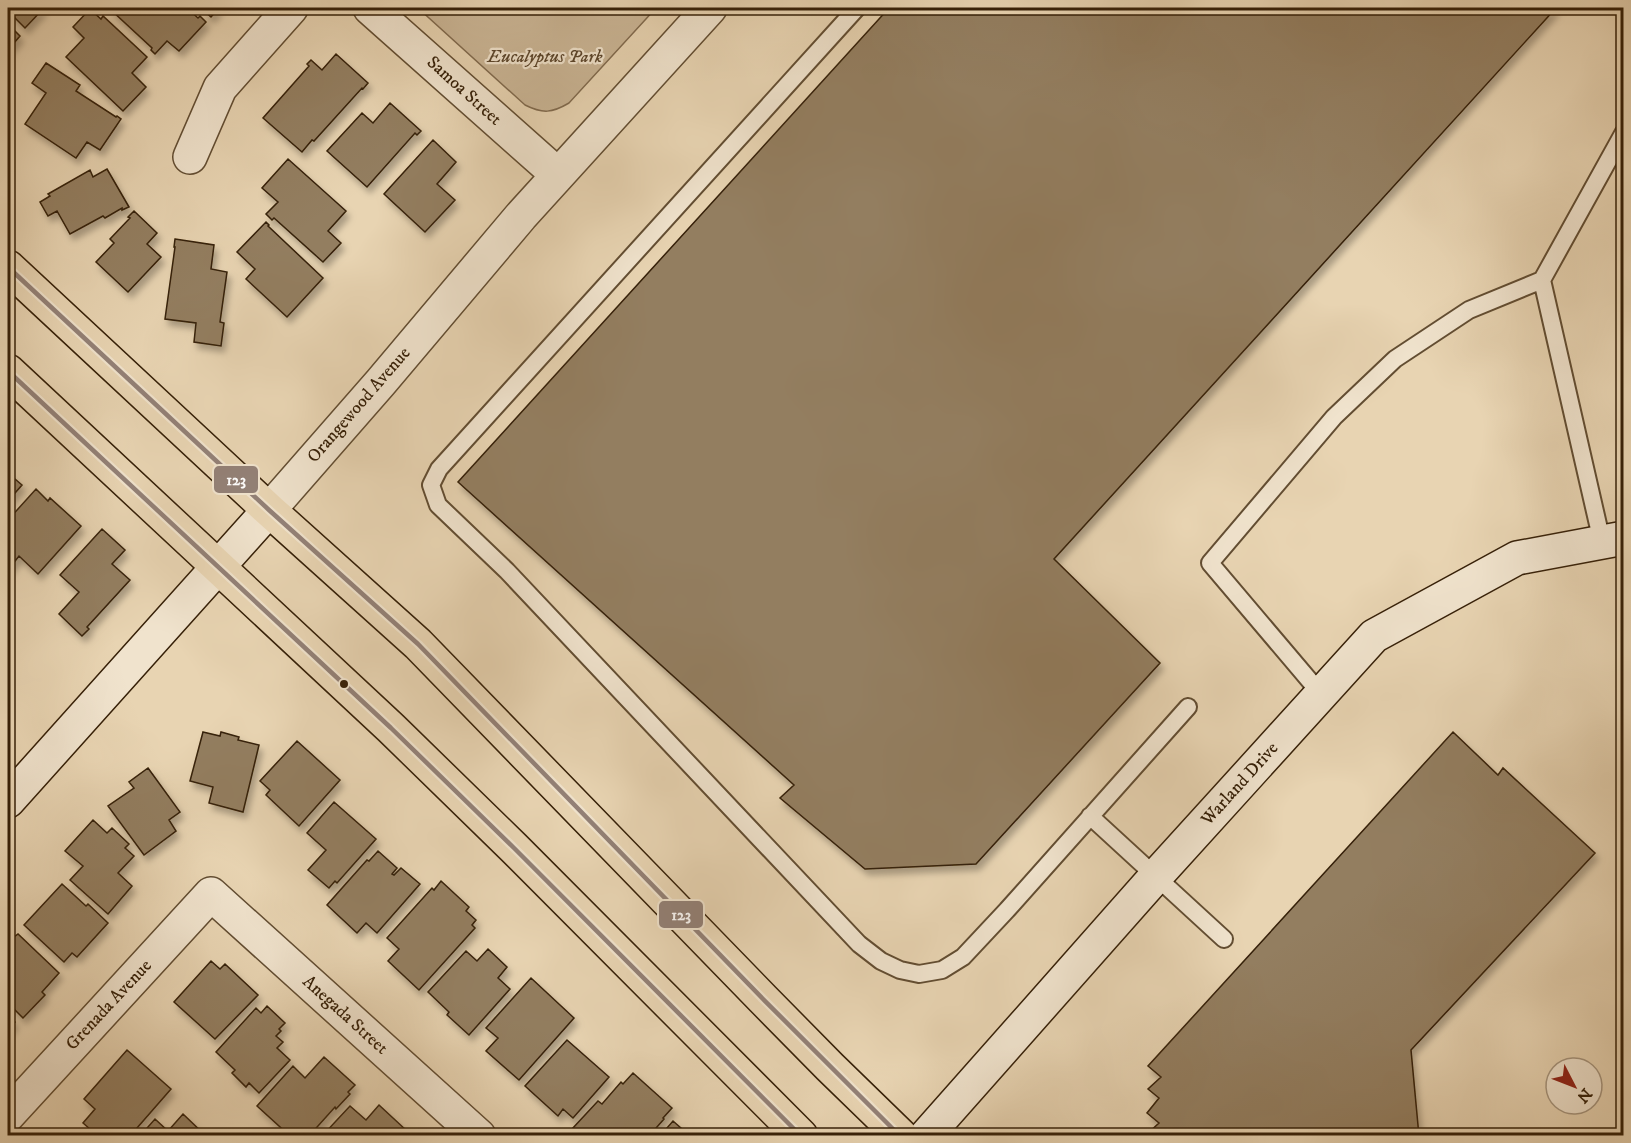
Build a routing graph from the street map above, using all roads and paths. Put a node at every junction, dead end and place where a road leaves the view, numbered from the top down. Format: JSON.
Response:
{"nodes":[{"id":1,"x":291,"y":8,"type":"edge"},
{"id":2,"x":370,"y":8,"type":"edge"},
{"id":3,"x":710,"y":8,"type":"edge"},
{"id":4,"x":857,"y":8,"type":"edge"},
{"id":5,"x":1623,"y":132,"type":"edge"},
{"id":6,"x":190,"y":158,"type":"dead end"},
{"id":7,"x":558,"y":175,"type":"junction"},
{"id":8,"x":8,"y":267,"type":"edge"},
{"id":9,"x":1542,"y":280,"type":"junction"},
{"id":10,"x":8,"y":370,"type":"edge"},
{"id":11,"x":269,"y":510,"type":"junction"},
{"id":12,"x":1613,"y":540,"type":"edge"},
{"id":13,"x":219,"y":566,"type":"junction"},
{"id":14,"x":1321,"y":694,"type":"junction"},
{"id":15,"x":1188,"y":706,"type":"dead end"},
{"id":16,"x":8,"y":801,"type":"edge"},
{"id":17,"x":1090,"y":816,"type":"junction"},
{"id":18,"x":1156,"y":875,"type":"junction"},
{"id":19,"x":211,"y":894,"type":"joint"},
{"id":20,"x":1224,"y":939,"type":"dead end"},
{"id":21,"x":8,"y":1115,"type":"edge"},
{"id":22,"x":8,"y":1129,"type":"edge"},
{"id":23,"x":15,"y":1136,"type":"edge"},
{"id":24,"x":479,"y":1136,"type":"edge"},
{"id":25,"x":801,"y":1136,"type":"edge"},
{"id":26,"x":901,"y":1136,"type":"edge"},
{"id":27,"x":926,"y":1136,"type":"edge"}],
"edges":[{"from":1,"to":6,"type":"street"},
{"from":2,"to":7,"type":"street","name":"Samoa Street"},
{"from":3,"to":7,"type":"street","name":"Orangewood Avenue"},
{"from":4,"to":17,"type":"lane"},
{"from":5,"to":9,"type":"lane"},
{"from":7,"to":11,"type":"street","name":"Orangewood Avenue"},
{"from":8,"to":11,"type":"main road"},
{"from":9,"to":12,"type":"lane"},
{"from":9,"to":14,"type":"lane"},
{"from":10,"to":13,"type":"main road"},
{"from":11,"to":13,"type":"street","name":"Orangewood Avenue"},
{"from":11,"to":26,"type":"main road"},
{"from":12,"to":14,"type":"street","name":"Warland Drive"},
{"from":13,"to":16,"type":"street","name":"Orangewood Avenue"},
{"from":13,"to":25,"type":"main road"},
{"from":14,"to":18,"type":"street","name":"Warland Drive"},
{"from":15,"to":17,"type":"lane"},
{"from":17,"to":18,"type":"lane"},
{"from":18,"to":20,"type":"lane"},
{"from":18,"to":27,"type":"street","name":"Warland Drive"},
{"from":19,"to":21,"type":"street","name":"Grenada Avenue"},
{"from":19,"to":24,"type":"street","name":"Anegada Street"},
{"from":22,"to":23,"type":"street"}]}
